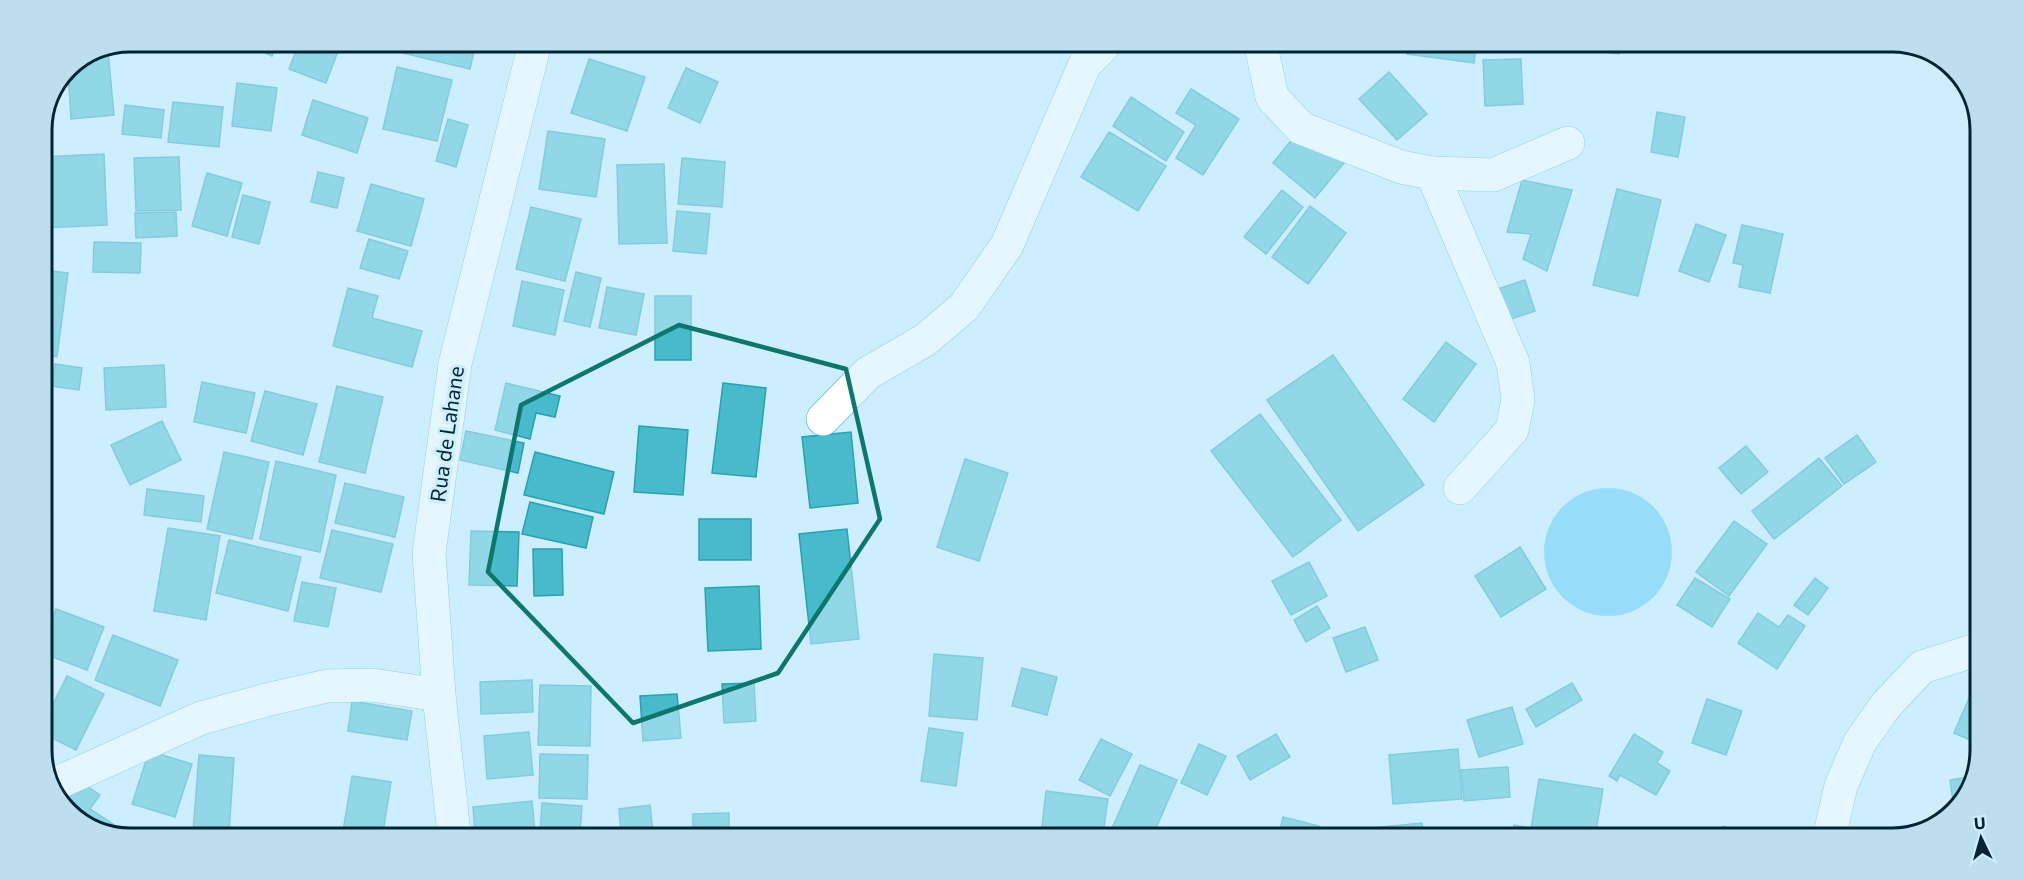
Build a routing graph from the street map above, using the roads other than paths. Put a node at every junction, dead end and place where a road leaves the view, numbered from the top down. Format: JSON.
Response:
{"nodes":[{"id":1,"x":533,"y":52,"type":"edge"},
{"id":2,"x":1087,"y":52,"type":"edge"},
{"id":3,"x":1262,"y":52,"type":"edge"},
{"id":4,"x":1568,"y":143,"type":"dead end"},
{"id":5,"x":1432,"y":172,"type":"junction"},
{"id":6,"x":823,"y":419,"type":"dead end"},
{"id":7,"x":1460,"y":488,"type":"dead end"},
{"id":8,"x":1970,"y":652,"type":"edge"},
{"id":9,"x":439,"y":695,"type":"junction"},
{"id":10,"x":59,"y":782,"type":"edge"},
{"id":11,"x":453,"y":828,"type":"edge"},
{"id":12,"x":1831,"y":828,"type":"edge"}],
"edges":[{"from":1,"to":9,"type":"street","name":"Rua de Lahane"},
{"from":2,"to":6,"type":"street"},
{"from":3,"to":5,"type":"street"},
{"from":4,"to":5,"type":"street"},
{"from":5,"to":7,"type":"street"},
{"from":8,"to":12,"type":"street"},
{"from":9,"to":10,"type":"street"},
{"from":9,"to":11,"type":"street","name":"Rua de Lahane"}]}
